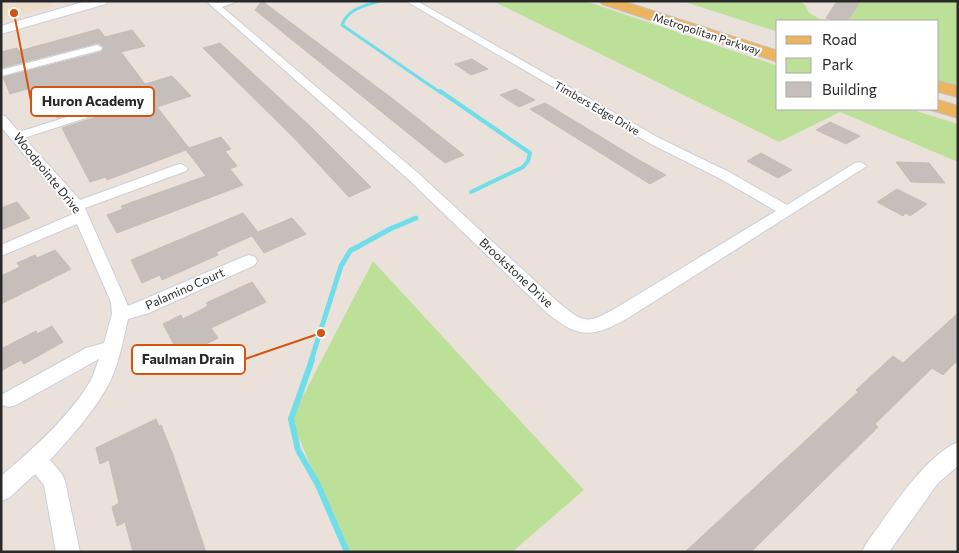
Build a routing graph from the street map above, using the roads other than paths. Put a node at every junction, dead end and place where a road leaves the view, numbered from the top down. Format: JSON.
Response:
{"nodes":[{"id":1,"x":101,"y":1,"type":"edge"},
{"id":2,"x":234,"y":1,"type":"edge"},
{"id":3,"x":410,"y":1,"type":"edge"},
{"id":4,"x":607,"y":1,"type":"edge"},
{"id":5,"x":213,"y":4,"type":"edge"},
{"id":6,"x":1,"y":30,"type":"edge"},
{"id":7,"x":97,"y":48,"type":"dead end"},
{"id":8,"x":776,"y":56,"type":"edge"},
{"id":9,"x":1,"y":73,"type":"edge"},
{"id":10,"x":939,"y":86,"type":"edge"},
{"id":11,"x":958,"y":92,"type":"edge"},
{"id":12,"x":134,"y":99,"type":"dead end"},
{"id":13,"x":939,"y":106,"type":"edge"},
{"id":14,"x":958,"y":112,"type":"edge"},
{"id":15,"x":1,"y":119,"type":"edge"},
{"id":16,"x":18,"y":136,"type":"junction"},
{"id":17,"x":860,"y":166,"type":"dead end"},
{"id":18,"x":181,"y":168,"type":"dead end"},
{"id":19,"x":80,"y":211,"type":"junction"},
{"id":20,"x":787,"y":211,"type":"junction"},
{"id":21,"x":1,"y":251,"type":"edge"},
{"id":22,"x":249,"y":261,"type":"dead end"},
{"id":23,"x":121,"y":314,"type":"junction"},
{"id":24,"x":112,"y":348,"type":"junction"},
{"id":25,"x":9,"y":399,"type":"dead end"},
{"id":26,"x":958,"y":452,"type":"edge"},
{"id":27,"x":35,"y":461,"type":"junction"},
{"id":28,"x":1,"y":490,"type":"edge"},
{"id":29,"x":68,"y":552,"type":"edge"},
{"id":30,"x":874,"y":552,"type":"edge"}],
"edges":[{"from":1,"to":6,"type":"main road"},
{"from":2,"to":5,"type":"street"},
{"from":3,"to":20,"type":"street","name":"Timbers Edge Drive"},
{"from":4,"to":8,"type":"main road","name":"Metropolitan Parkway"},
{"from":5,"to":20,"type":"street","name":"Brookstone Drive"},
{"from":7,"to":9,"type":"street"},
{"from":10,"to":11,"type":"main road"},
{"from":12,"to":16,"type":"street"},
{"from":13,"to":14,"type":"main road"},
{"from":15,"to":16,"type":"street","name":"Woodpointe Drive"},
{"from":16,"to":19,"type":"street","name":"Woodpointe Drive"},
{"from":17,"to":20,"type":"street","name":"Brookstone Drive"},
{"from":18,"to":19,"type":"street"},
{"from":19,"to":21,"type":"street"},
{"from":19,"to":23,"type":"street","name":"Woodpointe Drive"},
{"from":22,"to":23,"type":"street","name":"Palamino Court"},
{"from":23,"to":24,"type":"street"},
{"from":24,"to":25,"type":"street"},
{"from":24,"to":27,"type":"street"},
{"from":26,"to":30,"type":"street"},
{"from":27,"to":28,"type":"street"},
{"from":27,"to":29,"type":"street"}]}
